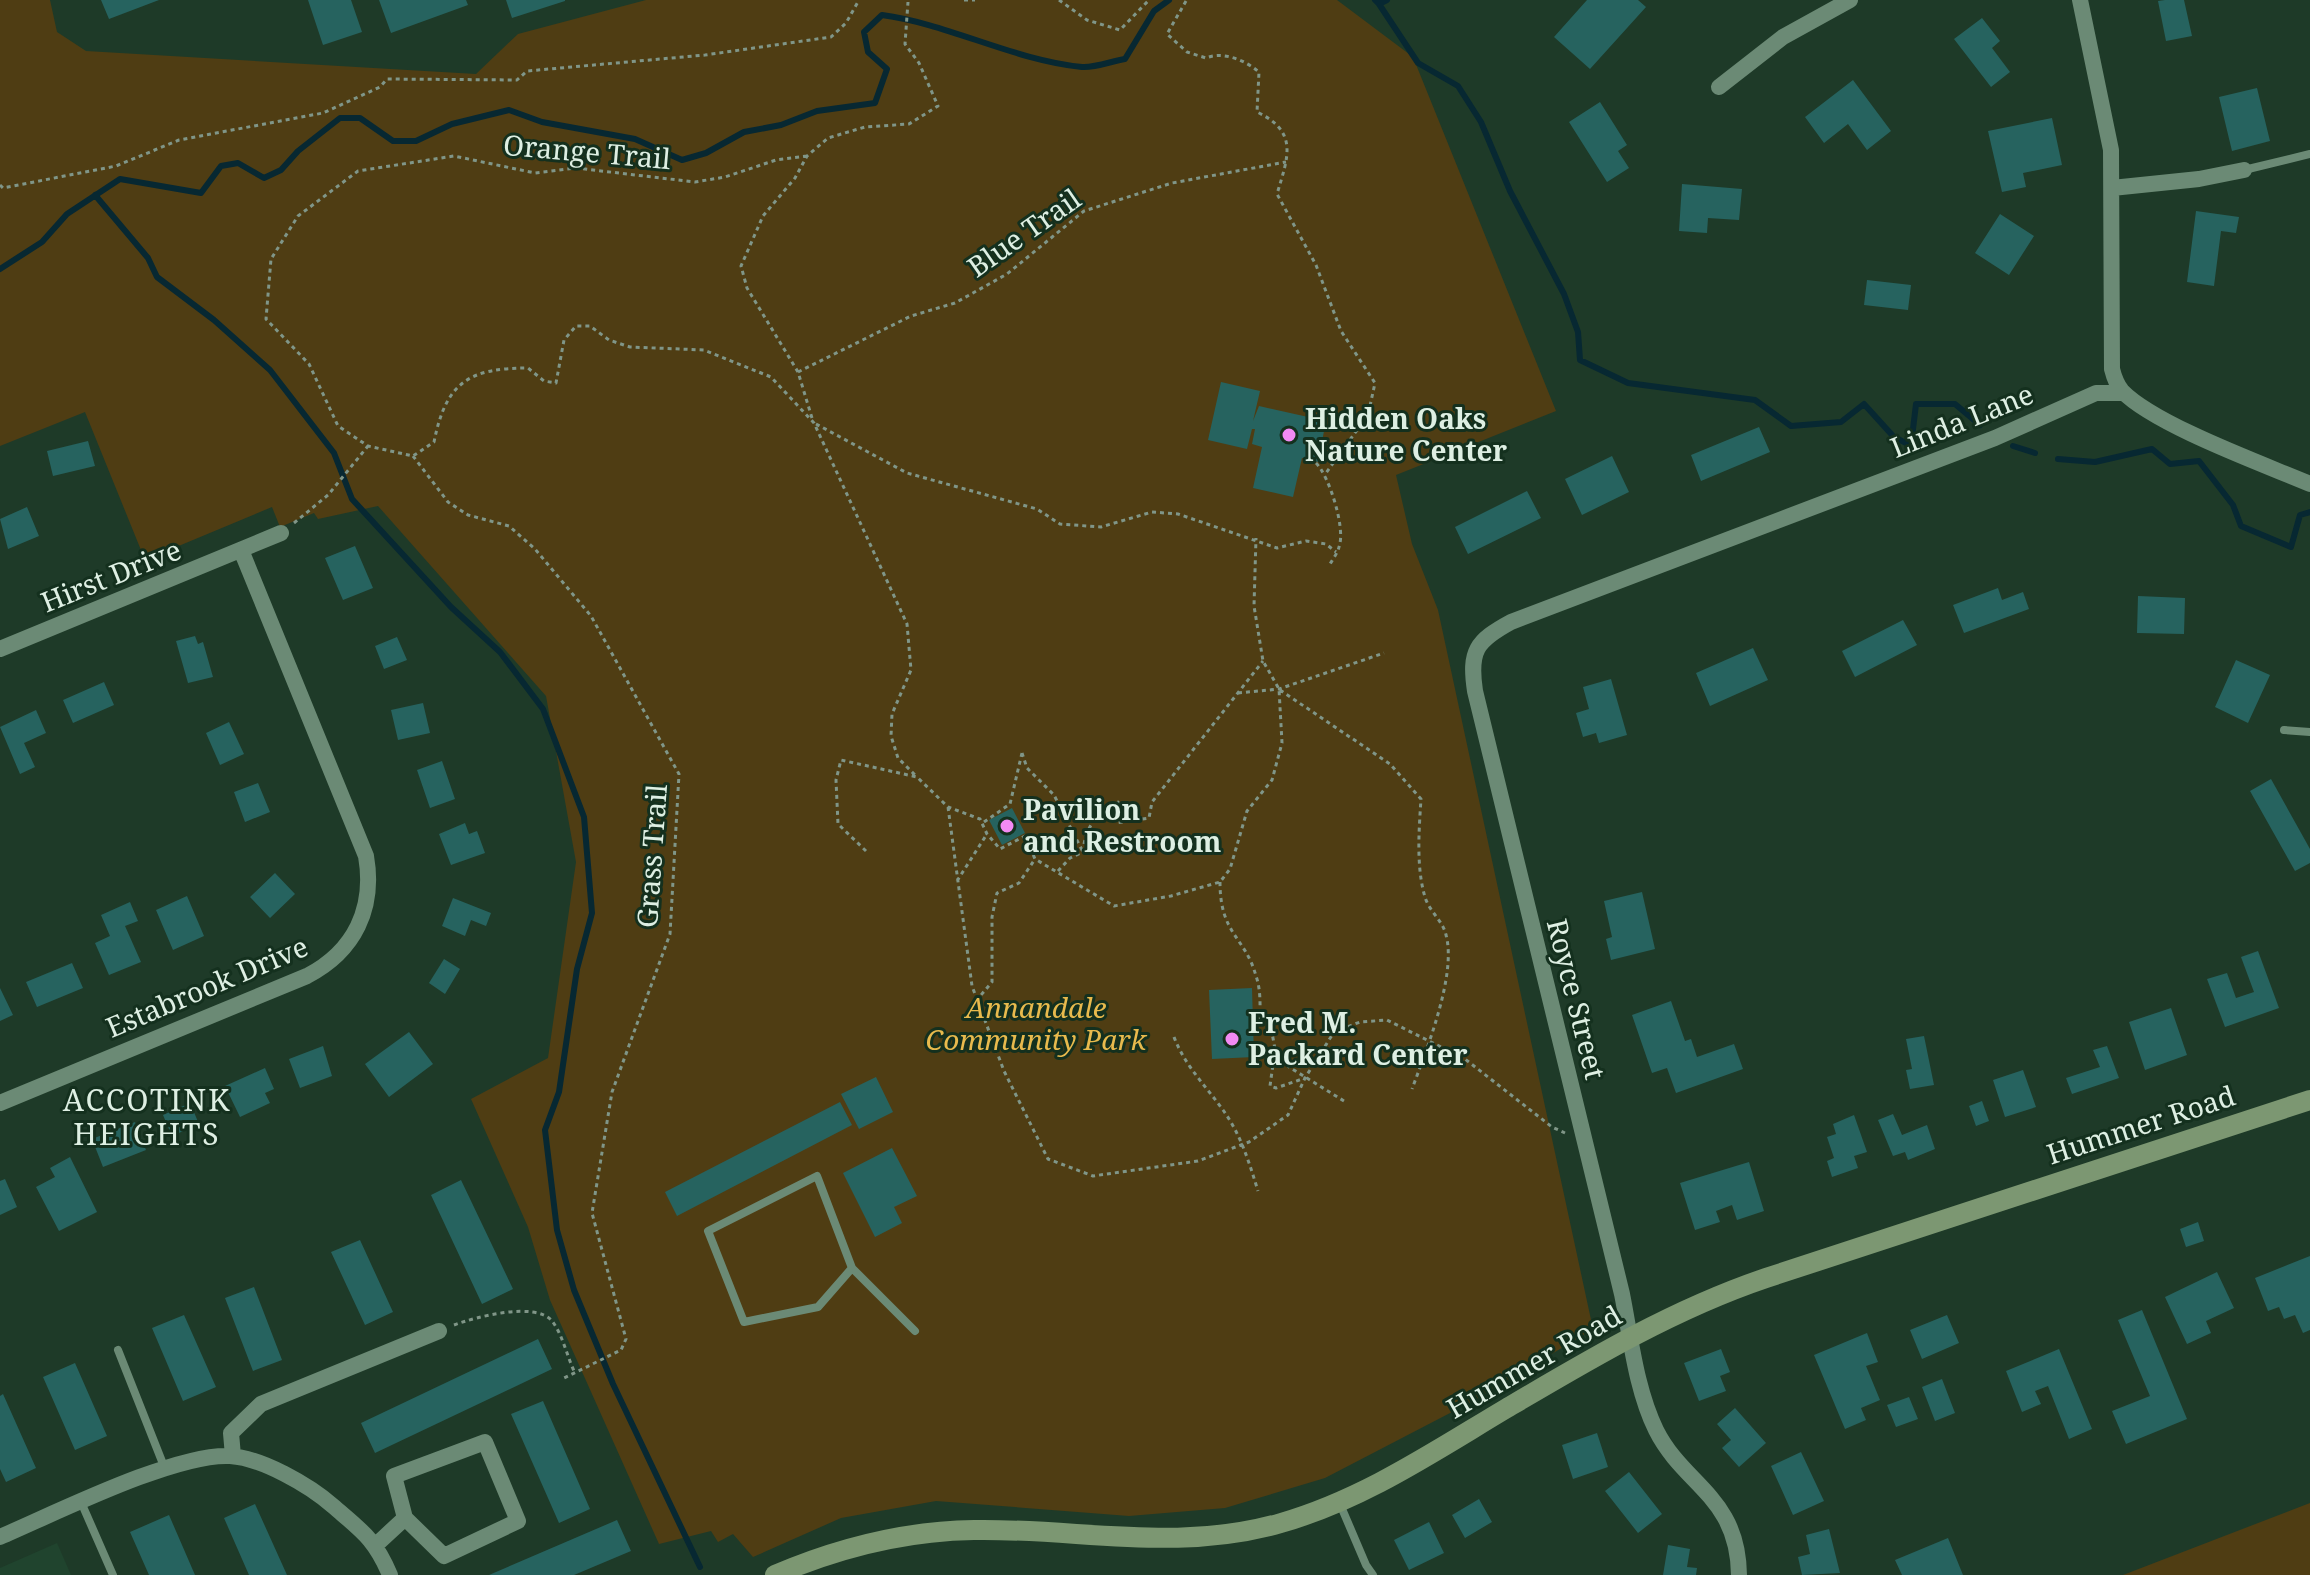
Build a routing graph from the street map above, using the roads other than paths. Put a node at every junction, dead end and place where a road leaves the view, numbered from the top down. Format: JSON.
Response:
{"nodes":[{"id":1,"x":1850,"y":0,"type":"edge"},
{"id":2,"x":2080,"y":0,"type":"edge"},
{"id":3,"x":1719,"y":87,"type":"dead end"},
{"id":4,"x":2310,"y":154,"type":"edge"},
{"id":5,"x":2244,"y":170,"type":"joint"},
{"id":6,"x":2112,"y":188,"type":"junction"},
{"id":7,"x":2112,"y":369,"type":"junction"},
{"id":8,"x":2096,"y":393,"type":"junction"},
{"id":9,"x":2124,"y":393,"type":"junction"},
{"id":10,"x":2310,"y":484,"type":"edge"},
{"id":11,"x":281,"y":533,"type":"road end"},
{"id":12,"x":241,"y":550,"type":"junction"},
{"id":13,"x":0,"y":649,"type":"edge"},
{"id":14,"x":1471,"y":672,"type":"joint"},
{"id":15,"x":2284,"y":730,"type":"dead end"},
{"id":16,"x":2310,"y":732,"type":"edge"},
{"id":17,"x":2310,"y":1100,"type":"edge"},
{"id":18,"x":0,"y":1103,"type":"edge"},
{"id":19,"x":852,"y":1268,"type":"junction"},
{"id":20,"x":439,"y":1331,"type":"road end"},
{"id":21,"x":915,"y":1331,"type":"dead end"},
{"id":22,"x":1631,"y":1337,"type":"junction"},
{"id":23,"x":118,"y":1350,"type":"dead end"},
{"id":24,"x":233,"y":1456,"type":"junction"},
{"id":25,"x":165,"y":1470,"type":"junction"},
{"id":26,"x":81,"y":1502,"type":"junction"},
{"id":27,"x":1340,"y":1503,"type":"junction"},
{"id":28,"x":405,"y":1518,"type":"junction"},
{"id":29,"x":0,"y":1537,"type":"edge"},
{"id":30,"x":377,"y":1544,"type":"junction"},
{"id":31,"x":113,"y":1575,"type":"edge"},
{"id":32,"x":390,"y":1575,"type":"edge"},
{"id":33,"x":775,"y":1575,"type":"edge"},
{"id":34,"x":1373,"y":1575,"type":"edge"},
{"id":35,"x":1739,"y":1575,"type":"edge"}],
"edges":[{"from":1,"to":3,"type":"street"},
{"from":2,"to":6,"type":"street"},
{"from":4,"to":5,"type":"lane"},
{"from":5,"to":6,"type":"street"},
{"from":6,"to":7,"type":"street"},
{"from":7,"to":8,"type":"street"},
{"from":7,"to":9,"type":"street"},
{"from":8,"to":9,"type":"street","name":"Linda Lane"},
{"from":8,"to":14,"type":"street","name":"Linda Lane"},
{"from":9,"to":10,"type":"street"},
{"from":11,"to":12,"type":"street","name":"Hirst Drive"},
{"from":12,"to":13,"type":"street","name":"Hirst Drive"},
{"from":12,"to":18,"type":"street","name":"Estabrook Drive"},
{"from":14,"to":22,"type":"street","name":"Royce Street"},
{"from":15,"to":16,"type":"lane"},
{"from":17,"to":22,"type":"main road","name":"Hummer Road"},
{"from":19,"to":19,"type":"lane"},
{"from":19,"to":21,"type":"lane"},
{"from":20,"to":24,"type":"street"},
{"from":22,"to":27,"type":"main road","name":"Hummer Road"},
{"from":22,"to":35,"type":"street","name":"Royce Street"},
{"from":23,"to":25,"type":"lane"},
{"from":24,"to":25,"type":"street"},
{"from":24,"to":30,"type":"street"},
{"from":25,"to":26,"type":"street"},
{"from":26,"to":29,"type":"street"},
{"from":26,"to":31,"type":"lane"},
{"from":27,"to":33,"type":"main road","name":"Hummer Road"},
{"from":27,"to":34,"type":"lane"},
{"from":28,"to":28,"type":"street"},
{"from":28,"to":30,"type":"street"},
{"from":30,"to":32,"type":"street"}]}
